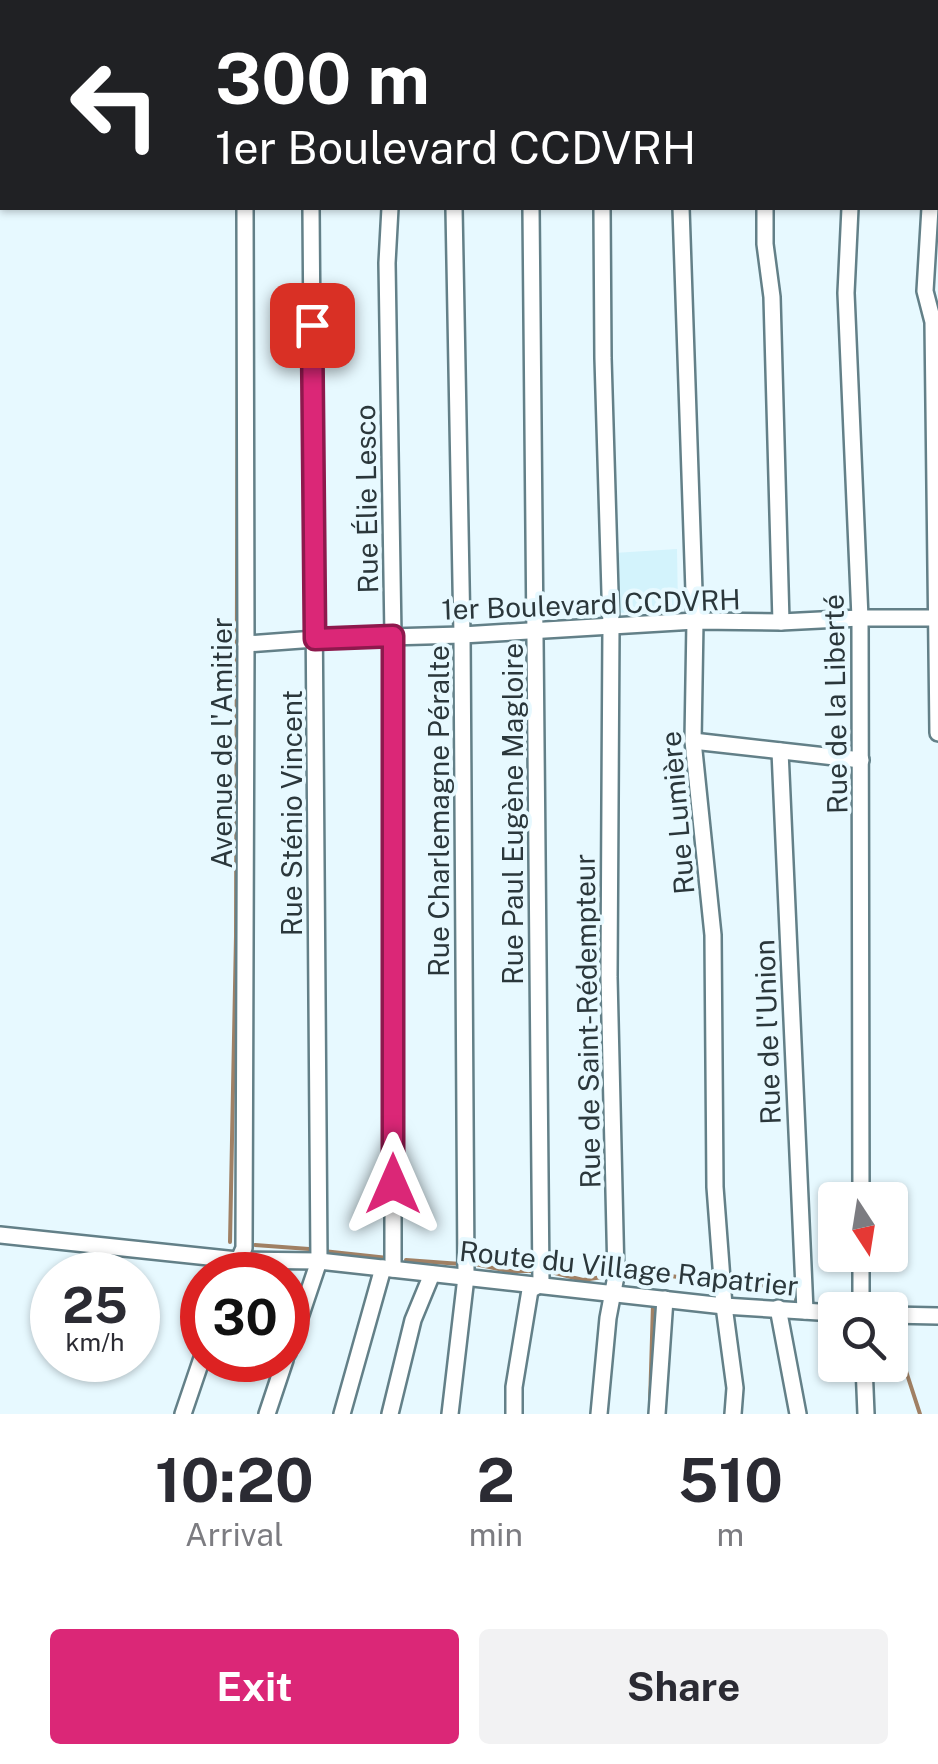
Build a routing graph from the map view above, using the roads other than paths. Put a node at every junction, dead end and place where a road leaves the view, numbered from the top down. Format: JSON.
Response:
{"nodes":[{"id":1,"x":245,"y":210,"type":"edge"},
{"id":2,"x":311,"y":210,"type":"edge"},
{"id":3,"x":390,"y":210,"type":"edge"},
{"id":4,"x":454,"y":210,"type":"edge"},
{"id":5,"x":530,"y":210,"type":"edge"},
{"id":6,"x":602,"y":210,"type":"edge"},
{"id":7,"x":681,"y":210,"type":"edge"},
{"id":8,"x":766,"y":210,"type":"edge"},
{"id":9,"x":850,"y":210,"type":"edge"},
{"id":10,"x":930,"y":210,"type":"edge"},
{"id":11,"x":860,"y":618,"type":"junction"},
{"id":12,"x":937,"y":618,"type":"edge"},
{"id":13,"x":695,"y":622,"type":"junction"},
{"id":14,"x":782,"y":622,"type":"junction"},
{"id":15,"x":611,"y":626,"type":"junction"},
{"id":16,"x":536,"y":631,"type":"junction"},
{"id":17,"x":393,"y":636,"type":"junction"},
{"id":18,"x":462,"y":636,"type":"junction"},
{"id":19,"x":315,"y":639,"type":"junction"},
{"id":20,"x":246,"y":644,"type":"junction"},
{"id":21,"x":938,"y":733,"type":"edge"},
{"id":22,"x":693,"y":742,"type":"junction"},
{"id":23,"x":780,"y":751,"type":"junction"},
{"id":24,"x":861,"y":760,"type":"junction"},
{"id":25,"x":861,"y":1182,"type":"edge"},
{"id":26,"x":0,"y":1235,"type":"edge"},
{"id":27,"x":242,"y":1252,"type":"edge"},
{"id":28,"x":180,"y":1260,"type":"edge"},
{"id":29,"x":318,"y":1261,"type":"junction"},
{"id":30,"x":310,"y":1262,"type":"edge"},
{"id":31,"x":388,"y":1269,"type":"junction"},
{"id":32,"x":432,"y":1274,"type":"junction"},
{"id":33,"x":466,"y":1277,"type":"junction"},
{"id":34,"x":541,"y":1284,"type":"junction"},
{"id":35,"x":310,"y":1285,"type":"edge"},
{"id":36,"x":612,"y":1294,"type":"junction"},
{"id":37,"x":665,"y":1299,"type":"junction"},
{"id":38,"x":724,"y":1306,"type":"junction"},
{"id":39,"x":778,"y":1308,"type":"junction"},
{"id":40,"x":805,"y":1310,"type":"junction"},
{"id":41,"x":818,"y":1311,"type":"edge"},
{"id":42,"x":908,"y":1315,"type":"edge"},
{"id":43,"x":938,"y":1316,"type":"edge"},
{"id":44,"x":194,"y":1382,"type":"edge"},
{"id":45,"x":278,"y":1382,"type":"edge"},
{"id":46,"x":865,"y":1382,"type":"edge"},
{"id":47,"x":183,"y":1414,"type":"edge"},
{"id":48,"x":267,"y":1414,"type":"edge"},
{"id":49,"x":342,"y":1414,"type":"edge"},
{"id":50,"x":390,"y":1414,"type":"edge"},
{"id":51,"x":450,"y":1414,"type":"edge"},
{"id":52,"x":514,"y":1414,"type":"edge"},
{"id":53,"x":599,"y":1414,"type":"edge"},
{"id":54,"x":657,"y":1414,"type":"edge"},
{"id":55,"x":733,"y":1414,"type":"edge"},
{"id":56,"x":798,"y":1414,"type":"edge"},
{"id":57,"x":866,"y":1414,"type":"edge"}],
"edges":[{"from":1,"to":20,"type":"street","name":"Avenue de l'Amitier"},
{"from":2,"to":19,"type":"street","name":"Rue Sténio Vincent"},
{"from":3,"to":17,"type":"street","name":"Rue Élie Lesco"},
{"from":4,"to":18,"type":"street","name":"Rue Charlemagne Péralte"},
{"from":5,"to":16,"type":"street","name":"Rue Paul Eugène Magloire"},
{"from":6,"to":15,"type":"street","name":"Rue de Saint-Rédempteur"},
{"from":7,"to":13,"type":"street","name":"Rue Lumière"},
{"from":8,"to":14,"type":"street"},
{"from":9,"to":11,"type":"street","name":"Rue de la Liberté"},
{"from":10,"to":12,"type":"street"},
{"from":11,"to":12,"type":"street","name":"1er Boulevard CCDVRH"},
{"from":11,"to":14,"type":"street","name":"1er Boulevard CCDVRH"},
{"from":11,"to":24,"type":"street","name":"Rue de la Liberté"},
{"from":12,"to":21,"type":"street"},
{"from":13,"to":14,"type":"street","name":"1er Boulevard CCDVRH"},
{"from":13,"to":15,"type":"street","name":"1er Boulevard CCDVRH"},
{"from":13,"to":22,"type":"street","name":"Rue Lumière"},
{"from":15,"to":16,"type":"street","name":"1er Boulevard CCDVRH"},
{"from":15,"to":36,"type":"street","name":"Rue de Saint-Rédempteur"},
{"from":16,"to":18,"type":"street","name":"1er Boulevard CCDVRH"},
{"from":16,"to":34,"type":"street","name":"Rue Paul Eugène Magloire"},
{"from":17,"to":18,"type":"street","name":"1er Boulevard CCDVRH"},
{"from":17,"to":19,"type":"street","name":"1er Boulevard CCDVRH"},
{"from":17,"to":31,"type":"street","name":"Rue Élie Lesco"},
{"from":18,"to":33,"type":"street","name":"Rue Charlemagne Péralte"},
{"from":19,"to":20,"type":"street","name":"1er Boulevard CCDVRH"},
{"from":19,"to":29,"type":"street","name":"Rue Sténio Vincent"},
{"from":20,"to":27,"type":"street","name":"Avenue de l'Amitier"},
{"from":22,"to":23,"type":"street"},
{"from":22,"to":38,"type":"street","name":"Rue Lumière"},
{"from":23,"to":24,"type":"street"},
{"from":23,"to":40,"type":"street","name":"Rue de l'Union"},
{"from":24,"to":25,"type":"street","name":"Rue de la Liberté"},
{"from":26,"to":28,"type":"street","name":"Route du Village Rapatrier"},
{"from":29,"to":30,"type":"street","name":"Route du Village Rapatrier"},
{"from":29,"to":31,"type":"street","name":"Route du Village Rapatrier"},
{"from":29,"to":35,"type":"street","name":"Rue Sténio Vincent"},
{"from":31,"to":32,"type":"street","name":"Route du Village Rapatrier"},
{"from":31,"to":49,"type":"street","name":"Rue Élie Lesco"},
{"from":32,"to":33,"type":"street","name":"Route du Village Rapatrier"},
{"from":32,"to":50,"type":"street"},
{"from":33,"to":34,"type":"street","name":"Route du Village Rapatrier"},
{"from":33,"to":51,"type":"street","name":"Rue Charlemagne Péralte"},
{"from":34,"to":36,"type":"street","name":"Route du Village Rapatrier"},
{"from":34,"to":52,"type":"street","name":"Rue Paul Eugène Magloire"},
{"from":36,"to":37,"type":"street","name":"Route du Village Rapatrier"},
{"from":36,"to":53,"type":"street","name":"Rue de Saint-Rédempteur"},
{"from":37,"to":38,"type":"street","name":"Route du Village Rapatrier"},
{"from":37,"to":54,"type":"street"},
{"from":38,"to":39,"type":"street","name":"Route du Village Rapatrier"},
{"from":38,"to":55,"type":"street","name":"Rue Lumière"},
{"from":39,"to":40,"type":"street","name":"Route du Village Rapatrier"},
{"from":39,"to":56,"type":"street"},
{"from":40,"to":41,"type":"street","name":"Route du Village Rapatrier"},
{"from":42,"to":43,"type":"street"},
{"from":44,"to":47,"type":"street"},
{"from":45,"to":48,"type":"street","name":"Rue Sténio Vincent"},
{"from":46,"to":57,"type":"street"}]}
